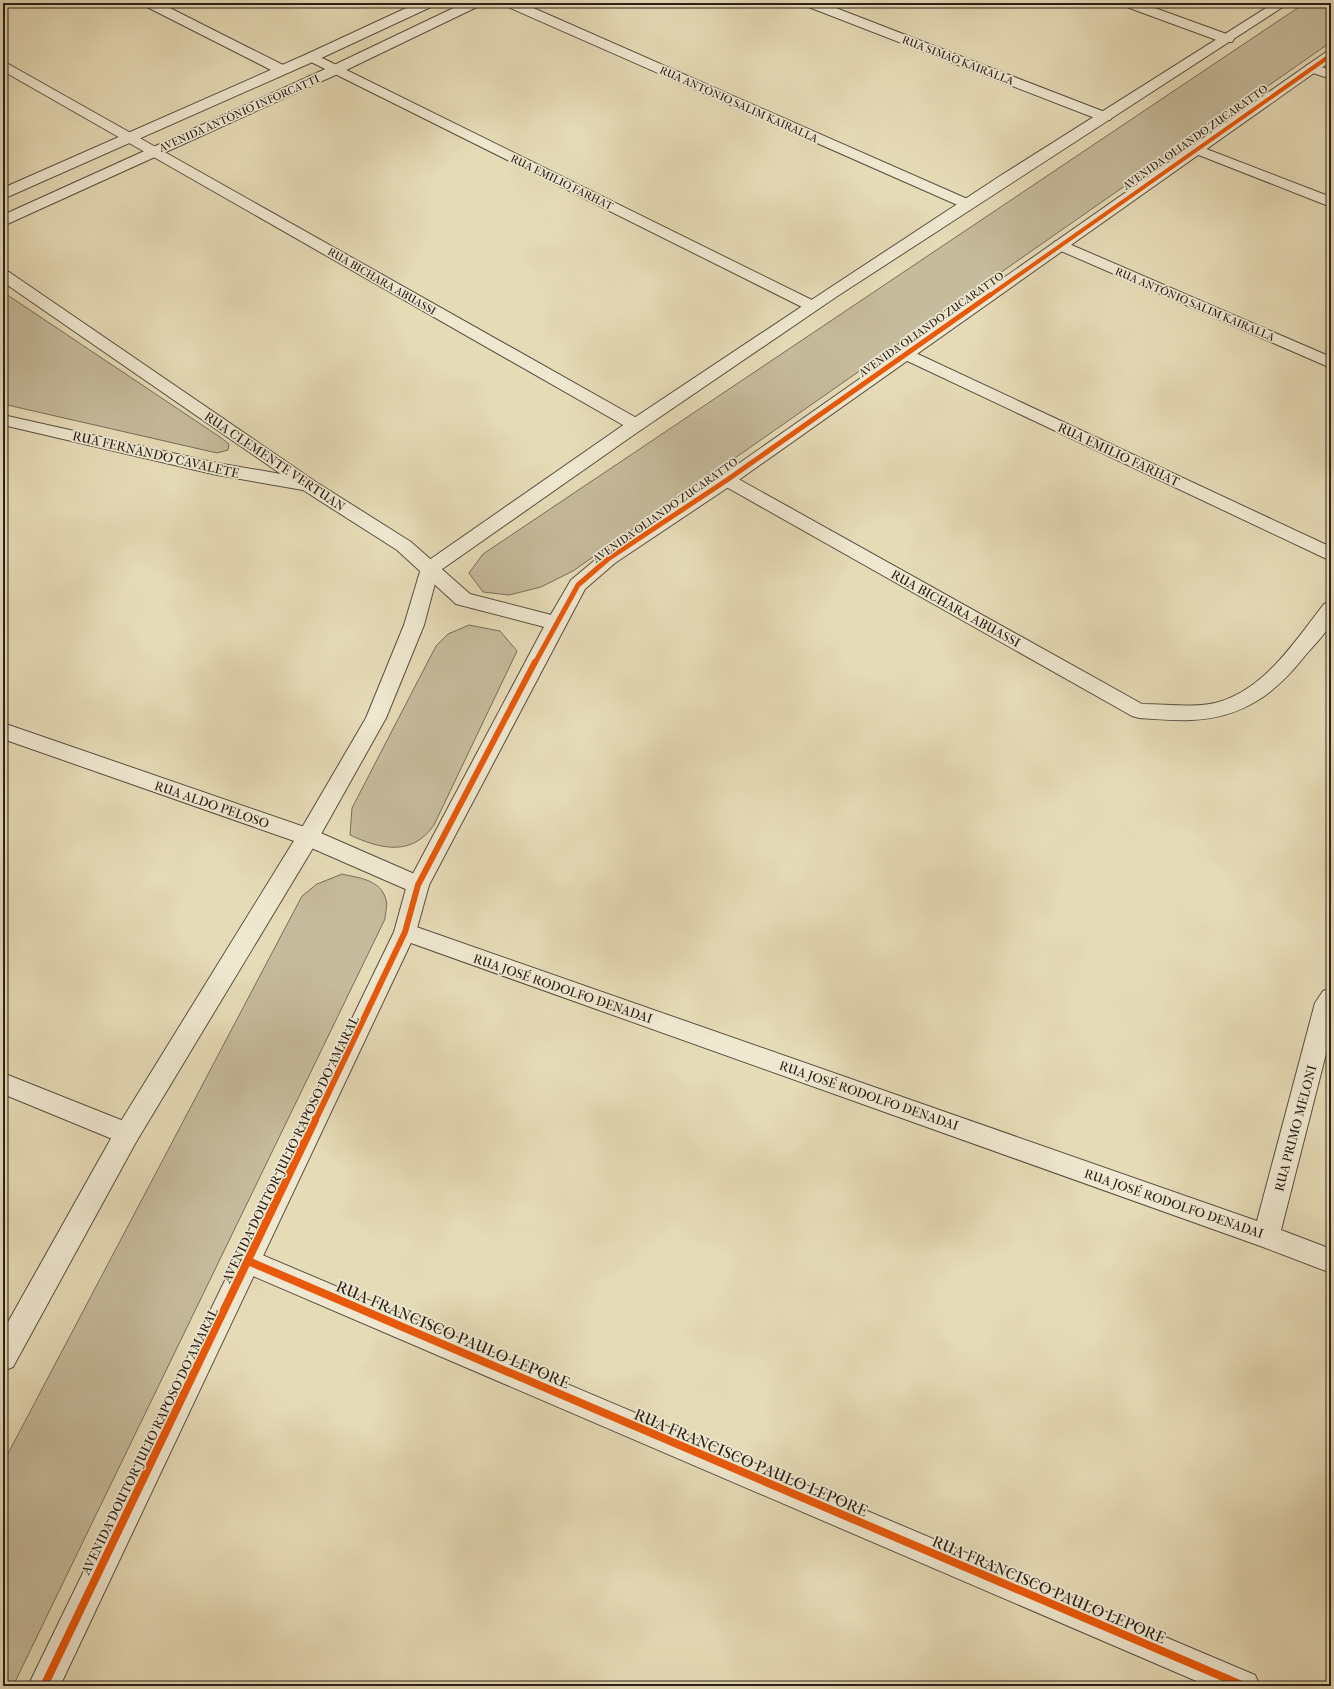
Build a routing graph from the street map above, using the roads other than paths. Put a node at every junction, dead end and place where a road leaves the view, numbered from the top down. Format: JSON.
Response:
{"nodes":[{"id":1,"x":150,"y":3,"type":"edge"},
{"id":2,"x":474,"y":3,"type":"edge"},
{"id":3,"x":511,"y":3,"type":"edge"},
{"id":4,"x":811,"y":3,"type":"edge"},
{"id":5,"x":1129,"y":3,"type":"edge"},
{"id":6,"x":1283,"y":3,"type":"edge"},
{"id":7,"x":419,"y":4,"type":"edge"},
{"id":8,"x":1228,"y":39,"type":"junction"},
{"id":9,"x":1331,"y":55,"type":"edge"},
{"id":10,"x":312,"y":57,"type":"junction"},
{"id":11,"x":3,"y":65,"type":"edge"},
{"id":12,"x":1312,"y":68,"type":"junction"},
{"id":13,"x":337,"y":69,"type":"junction"},
{"id":14,"x":282,"y":70,"type":"junction"},
{"id":15,"x":1331,"y":75,"type":"edge"},
{"id":16,"x":1105,"y":117,"type":"junction"},
{"id":17,"x":129,"y":137,"type":"junction"},
{"id":18,"x":1196,"y":149,"type":"junction"},
{"id":19,"x":154,"y":151,"type":"junction"},
{"id":20,"x":3,"y":194,"type":"edge"},
{"id":21,"x":1331,"y":202,"type":"edge"},
{"id":22,"x":967,"y":204,"type":"junction"},
{"id":23,"x":3,"y":221,"type":"edge"},
{"id":24,"x":1060,"y":245,"type":"junction"},
{"id":25,"x":3,"y":275,"type":"edge"},
{"id":26,"x":812,"y":306,"type":"junction"},
{"id":27,"x":906,"y":354,"type":"junction"},
{"id":28,"x":1331,"y":363,"type":"edge"},
{"id":29,"x":3,"y":420,"type":"edge"},
{"id":30,"x":636,"y":425,"type":"junction"},
{"id":31,"x":727,"y":480,"type":"junction"},
{"id":32,"x":310,"y":486,"type":"junction"},
{"id":33,"x":1331,"y":555,"type":"edge"},
{"id":34,"x":429,"y":569,"type":"junction"},
{"id":35,"x":1331,"y":609,"type":"edge"},
{"id":36,"x":556,"y":623,"type":"junction"},
{"id":37,"x":3,"y":731,"type":"edge"},
{"id":38,"x":308,"y":837,"type":"junction"},
{"id":39,"x":418,"y":885,"type":"junction"},
{"id":40,"x":405,"y":932,"type":"junction"},
{"id":41,"x":1331,"y":998,"type":"edge"},
{"id":42,"x":3,"y":1083,"type":"edge"},
{"id":43,"x":127,"y":1134,"type":"junction"},
{"id":44,"x":1266,"y":1236,"type":"junction"},
{"id":45,"x":248,"y":1261,"type":"junction"},
{"id":46,"x":1331,"y":1261,"type":"edge"},
{"id":47,"x":3,"y":1358,"type":"edge"},
{"id":48,"x":44,"y":1686,"type":"edge"},
{"id":49,"x":1244,"y":1686,"type":"edge"}],
"edges":[{"from":1,"to":14,"type":"street"},
{"from":2,"to":13,"type":"street","name":"AVENIDA ANTÔNIO INFORCATTI"},
{"from":3,"to":22,"type":"street","name":"RUA ANTÔNIO SALIM KAIRALLA"},
{"from":4,"to":16,"type":"street","name":"RUA SIMÃO KAIRALLA"},
{"from":5,"to":8,"type":"street"},
{"from":6,"to":8,"type":"street"},
{"from":7,"to":10,"type":"street","name":"AVENIDA ANTÔNIO INFORCATTI"},
{"from":8,"to":16,"type":"street"},
{"from":9,"to":12,"type":"street","name":"AVENIDA OLIANDO ZUCARATTO"},
{"from":10,"to":13,"type":"street","name":"RUA EMILIO FARHAT"},
{"from":10,"to":14,"type":"street","name":"AVENIDA ANTÔNIO INFORCATTI"},
{"from":11,"to":17,"type":"street","name":"RUA BICHARA ABUASSI"},
{"from":12,"to":15,"type":"street"},
{"from":12,"to":18,"type":"street","name":"AVENIDA OLIANDO ZUCARATTO"},
{"from":13,"to":19,"type":"street","name":"AVENIDA ANTÔNIO INFORCATTI"},
{"from":13,"to":26,"type":"street","name":"RUA EMILIO FARHAT"},
{"from":14,"to":17,"type":"street","name":"AVENIDA ANTÔNIO INFORCATTI"},
{"from":16,"to":22,"type":"street"},
{"from":17,"to":19,"type":"street","name":"RUA BICHARA ABUASSI"},
{"from":17,"to":20,"type":"street","name":"AVENIDA ANTÔNIO INFORCATTI"},
{"from":18,"to":21,"type":"street"},
{"from":18,"to":24,"type":"street","name":"AVENIDA OLIANDO ZUCARATTO"},
{"from":19,"to":23,"type":"street","name":"AVENIDA ANTÔNIO INFORCATTI"},
{"from":19,"to":30,"type":"street","name":"RUA BICHARA ABUASSI"},
{"from":22,"to":26,"type":"street"},
{"from":24,"to":27,"type":"street","name":"AVENIDA OLIANDO ZUCARATTO"},
{"from":24,"to":28,"type":"street","name":"RUA ANTÔNIO SALIM KAIRALLA"},
{"from":25,"to":32,"type":"street","name":"RUA CLEMENTE VERTUAN"},
{"from":26,"to":30,"type":"street"},
{"from":27,"to":31,"type":"street","name":"AVENIDA OLIANDO ZUCARATTO"},
{"from":27,"to":33,"type":"street","name":"RUA EMILIO FARHAT"},
{"from":29,"to":32,"type":"street","name":"RUA FERNANDO CAVALETE"},
{"from":30,"to":34,"type":"street"},
{"from":31,"to":35,"type":"street","name":"RUA BICHARA ABUASSI"},
{"from":31,"to":36,"type":"street","name":"AVENIDA OLIANDO ZUCARATTO"},
{"from":32,"to":34,"type":"street","name":"RUA CLEMENTE VERTUAN"},
{"from":34,"to":36,"type":"street","name":"RUA CLEMENTE VERTUAN"},
{"from":34,"to":38,"type":"street"},
{"from":36,"to":39,"type":"street","name":"AVENIDA DOUTOR JULIO RAPOSO DO AMARAL"},
{"from":37,"to":38,"type":"street","name":"RUA ALDO PELOSO"},
{"from":38,"to":39,"type":"street","name":"RUA ALDO PELOSO"},
{"from":38,"to":43,"type":"street"},
{"from":39,"to":40,"type":"street","name":"AVENIDA DOUTOR JULIO RAPOSO DO AMARAL"},
{"from":40,"to":44,"type":"street","name":"RUA JOSÉ RODOLFO DENADAI"},
{"from":40,"to":45,"type":"street","name":"AVENIDA DOUTOR JULIO RAPOSO DO AMARAL"},
{"from":41,"to":44,"type":"street","name":"RUA PRIMO MELONI"},
{"from":42,"to":43,"type":"street"},
{"from":43,"to":47,"type":"street"},
{"from":44,"to":46,"type":"street","name":"RUA JOSÉ RODOLFO DENADAI"},
{"from":45,"to":48,"type":"street","name":"AVENIDA DOUTOR JULIO RAPOSO DO AMARAL"},
{"from":45,"to":49,"type":"street","name":"RUA FRANCISCO PAULO LEPORE"}]}
